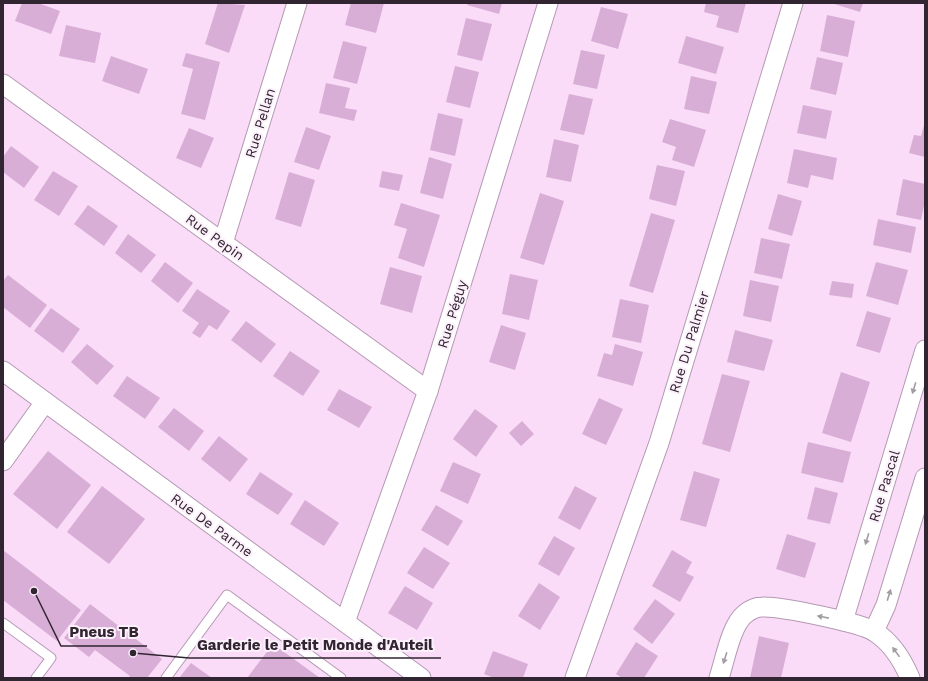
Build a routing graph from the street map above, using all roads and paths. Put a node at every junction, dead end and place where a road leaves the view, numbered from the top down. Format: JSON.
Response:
{"nodes":[{"id":1,"x":297,"y":3,"type":"edge"},
{"id":2,"x":548,"y":3,"type":"edge"},
{"id":3,"x":793,"y":3,"type":"edge"},
{"id":4,"x":3,"y":84,"type":"edge"},
{"id":5,"x":223,"y":243,"type":"junction"},
{"id":6,"x":925,"y":350,"type":"edge"},
{"id":7,"x":3,"y":371,"type":"edge"},
{"id":8,"x":428,"y":391,"type":"junction"},
{"id":9,"x":45,"y":402,"type":"junction"},
{"id":10,"x":3,"y":461,"type":"edge"},
{"id":11,"x":925,"y":478,"type":"edge"},
{"id":12,"x":843,"y":621,"type":"junction"},
{"id":13,"x":345,"y":622,"type":"junction"},
{"id":14,"x":3,"y":623,"type":"edge"},
{"id":15,"x":874,"y":631,"type":"junction"},
{"id":16,"x":36,"y":678,"type":"edge"},
{"id":17,"x":166,"y":678,"type":"edge"},
{"id":18,"x":341,"y":678,"type":"edge"},
{"id":19,"x":421,"y":678,"type":"edge"},
{"id":20,"x":575,"y":678,"type":"edge"},
{"id":21,"x":719,"y":678,"type":"edge"},
{"id":22,"x":910,"y":678,"type":"edge"}],
"edges":[{"from":1,"to":5,"type":"street","name":"Rue Pellan"},
{"from":2,"to":8,"type":"street","name":"Rue Péguy"},
{"from":3,"to":20,"type":"street","name":"Rue Du Palmier"},
{"from":4,"to":5,"type":"street","name":"Rue Pepin"},
{"from":5,"to":8,"type":"street","name":"Rue Pepin"},
{"from":6,"to":12,"type":"street","name":"Rue Pascal","one_way":true},
{"from":7,"to":9,"type":"street","name":"Rue De Parme"},
{"from":8,"to":13,"type":"street","name":"Rue Péguy"},
{"from":9,"to":10,"type":"street"},
{"from":9,"to":13,"type":"street","name":"Rue De Parme"},
{"from":15,"to":11,"type":"street","one_way":true},
{"from":12,"to":15,"type":"street"},
{"from":12,"to":21,"type":"street","one_way":true},
{"from":13,"to":19,"type":"street","name":"Rue De Parme"},
{"from":14,"to":16,"type":"lane"},
{"from":22,"to":15,"type":"street","one_way":true},
{"from":17,"to":18,"type":"lane"}]}
